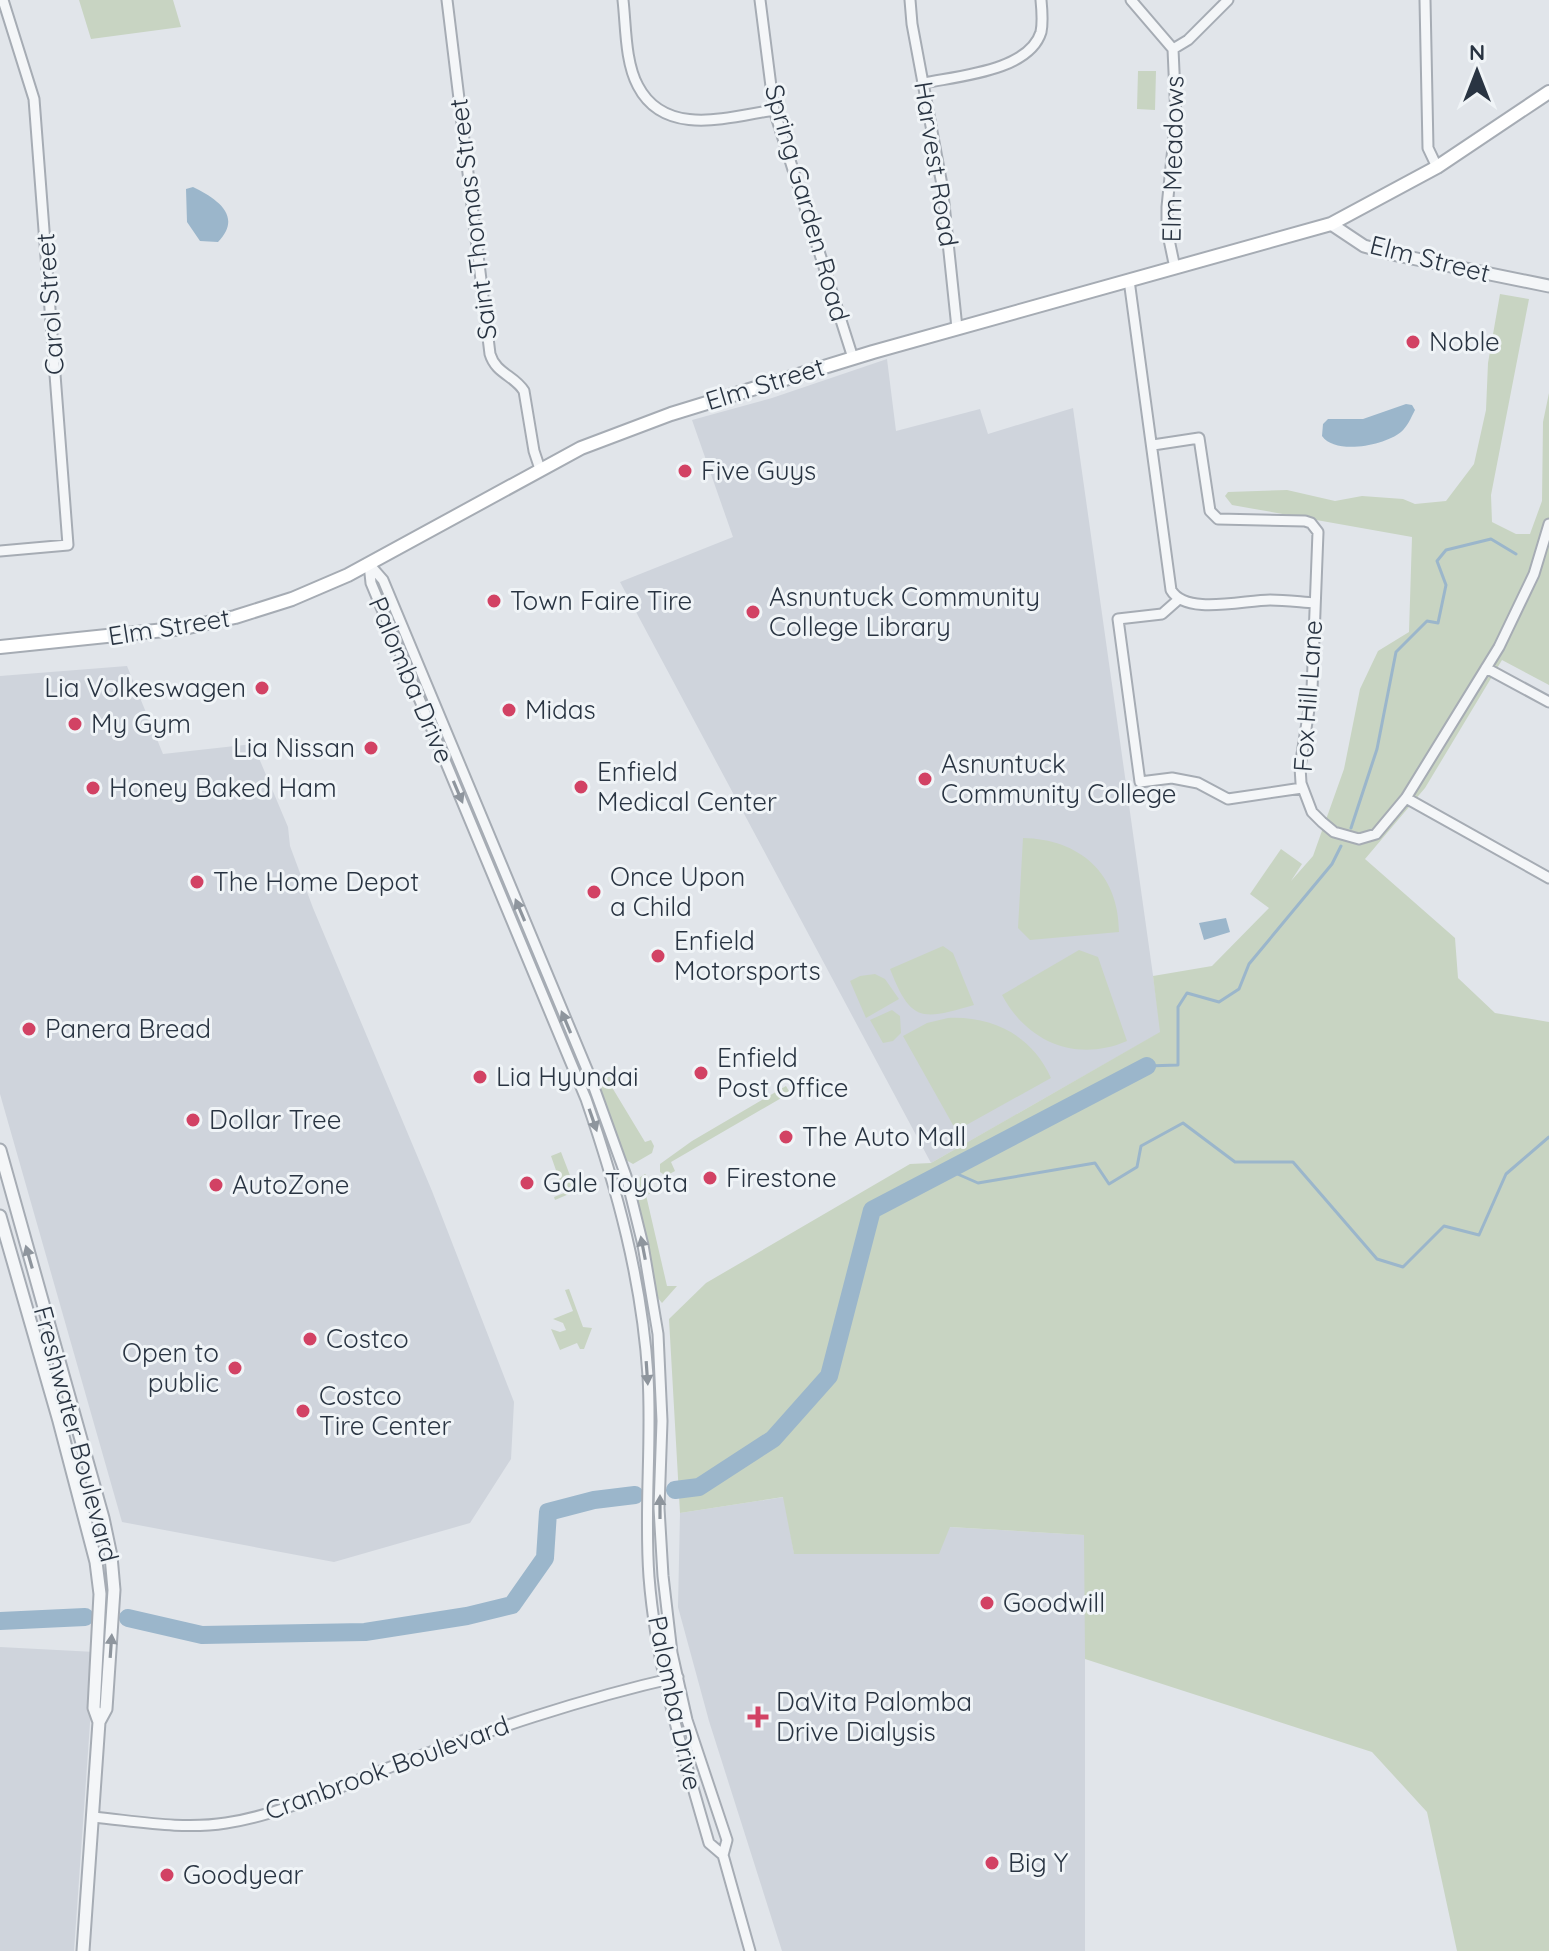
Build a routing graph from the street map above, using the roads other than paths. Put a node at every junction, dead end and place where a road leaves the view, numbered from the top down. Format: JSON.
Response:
{"nodes":[{"id":1,"x":3,"y":0,"type":"edge"},
{"id":2,"x":447,"y":0,"type":"edge"},
{"id":3,"x":623,"y":0,"type":"edge"},
{"id":4,"x":760,"y":0,"type":"edge"},
{"id":5,"x":910,"y":0,"type":"edge"},
{"id":6,"x":1041,"y":0,"type":"edge"},
{"id":7,"x":1131,"y":0,"type":"edge"},
{"id":8,"x":1228,"y":0,"type":"edge"},
{"id":9,"x":1425,"y":0,"type":"edge"},
{"id":10,"x":1173,"y":49,"type":"junction"},
{"id":11,"x":924,"y":83,"type":"junction"},
{"id":12,"x":1549,"y":92,"type":"edge"},
{"id":13,"x":774,"y":110,"type":"junction"},
{"id":14,"x":1437,"y":167,"type":"junction"},
{"id":15,"x":1331,"y":224,"type":"junction"},
{"id":16,"x":1175,"y":268,"type":"junction"},
{"id":17,"x":1129,"y":280,"type":"junction"},
{"id":18,"x":1549,"y":286,"type":"edge"},
{"id":19,"x":957,"y":328,"type":"junction"},
{"id":20,"x":853,"y":358,"type":"junction"},
{"id":21,"x":1153,"y":445,"type":"junction"},
{"id":22,"x":540,"y":469,"type":"junction"},
{"id":23,"x":1549,"y":524,"type":"edge"},
{"id":24,"x":0,"y":551,"type":"edge"},
{"id":25,"x":369,"y":564,"type":"junction"},
{"id":26,"x":1179,"y":599,"type":"junction"},
{"id":27,"x":1315,"y":603,"type":"junction"},
{"id":28,"x":0,"y":647,"type":"edge"},
{"id":29,"x":1486,"y":668,"type":"junction"},
{"id":30,"x":1549,"y":702,"type":"edge"},
{"id":31,"x":1302,"y":788,"type":"junction"},
{"id":32,"x":1406,"y":798,"type":"junction"},
{"id":33,"x":1549,"y":878,"type":"edge"},
{"id":34,"x":550,"y":982,"type":"junction"},
{"id":35,"x":542,"y":996,"type":"junction"},
{"id":36,"x":0,"y":1150,"type":"edge"},
{"id":37,"x":626,"y":1176,"type":"junction"},
{"id":38,"x":614,"y":1182,"type":"junction"},
{"id":39,"x":0,"y":1216,"type":"edge"},
{"id":40,"x":655,"y":1322,"type":"junction"},
{"id":41,"x":643,"y":1324,"type":"junction"},
{"id":42,"x":75,"y":1417,"type":"junction"},
{"id":43,"x":59,"y":1421,"type":"junction"},
{"id":44,"x":649,"y":1542,"type":"junction"},
{"id":45,"x":661,"y":1543,"type":"junction"},
{"id":46,"x":678,"y":1677,"type":"junction"},
{"id":47,"x":665,"y":1680,"type":"junction"},
{"id":48,"x":99,"y":1722,"type":"junction"},
{"id":49,"x":92,"y":1817,"type":"junction"},
{"id":50,"x":723,"y":1855,"type":"junction"},
{"id":51,"x":83,"y":1951,"type":"edge"},
{"id":52,"x":750,"y":1951,"type":"edge"}],
"edges":[{"from":1,"to":24,"type":"street","name":"Carol Street"},
{"from":2,"to":22,"type":"street","name":"Saint Thomas Street"},
{"from":3,"to":13,"type":"street"},
{"from":4,"to":13,"type":"street","name":"Spring Garden Road"},
{"from":5,"to":11,"type":"street","name":"Harvest Road"},
{"from":6,"to":11,"type":"street"},
{"from":7,"to":10,"type":"street","name":"Elm Meadows"},
{"from":8,"to":10,"type":"street","name":"Elm Meadows"},
{"from":9,"to":14,"type":"street"},
{"from":10,"to":16,"type":"street","name":"Elm Meadows"},
{"from":11,"to":19,"type":"street","name":"Harvest Road"},
{"from":12,"to":14,"type":"main road"},
{"from":13,"to":20,"type":"street","name":"Spring Garden Road"},
{"from":14,"to":15,"type":"main road"},
{"from":15,"to":16,"type":"main road","name":"Elm Street"},
{"from":15,"to":18,"type":"street","name":"Elm Street"},
{"from":16,"to":17,"type":"main road","name":"Elm Street"},
{"from":17,"to":19,"type":"main road","name":"Elm Street"},
{"from":17,"to":21,"type":"street"},
{"from":19,"to":20,"type":"main road","name":"Elm Street"},
{"from":20,"to":22,"type":"main road","name":"Elm Street"},
{"from":21,"to":26,"type":"street"},
{"from":21,"to":27,"type":"street","name":"Fox Hill Lane"},
{"from":22,"to":25,"type":"main road","name":"Elm Street"},
{"from":23,"to":29,"type":"street"},
{"from":25,"to":28,"type":"main road","name":"Elm Street"},
{"from":34,"to":25,"type":"street","name":"Palomba Drive","one_way":true},
{"from":25,"to":35,"type":"street","name":"Palomba Drive","one_way":true},
{"from":26,"to":27,"type":"street","name":"Fox Hill Lane"},
{"from":26,"to":31,"type":"street","name":"Fox Hill Lane"},
{"from":27,"to":31,"type":"street","name":"Fox Hill Lane"},
{"from":29,"to":30,"type":"street"},
{"from":29,"to":32,"type":"street"},
{"from":31,"to":32,"type":"street","name":"Fox Hill Lane"},
{"from":32,"to":33,"type":"street"},
{"from":34,"to":35,"type":"street"},
{"from":37,"to":34,"type":"street","name":"Palomba Drive","one_way":true},
{"from":35,"to":38,"type":"street","name":"Palomba Drive","one_way":true},
{"from":42,"to":36,"type":"street","name":"Freshwater Boulevard","one_way":true},
{"from":37,"to":38,"type":"street"},
{"from":40,"to":37,"type":"street","name":"Palomba Drive","one_way":true},
{"from":38,"to":41,"type":"street","name":"Palomba Drive"},
{"from":39,"to":43,"type":"street","name":"Freshwater Boulevard"},
{"from":40,"to":41,"type":"street"},
{"from":45,"to":40,"type":"street","name":"Palomba Drive","one_way":true},
{"from":41,"to":44,"type":"street","name":"Palomba Drive","one_way":true},
{"from":42,"to":43,"type":"street"},
{"from":48,"to":42,"type":"street","name":"Freshwater Boulevard","one_way":true},
{"from":43,"to":48,"type":"street","name":"Freshwater Boulevard"},
{"from":44,"to":45,"type":"street"},
{"from":44,"to":47,"type":"street","name":"Palomba Drive"},
{"from":45,"to":46,"type":"street","name":"Palomba Drive"},
{"from":46,"to":47,"type":"street","name":"Cranbrook Boulevard"},
{"from":46,"to":50,"type":"street","name":"Palomba Drive"},
{"from":47,"to":49,"type":"street","name":"Cranbrook Boulevard"},
{"from":47,"to":50,"type":"street","name":"Palomba Drive"},
{"from":48,"to":49,"type":"street","name":"Freshwater Boulevard"},
{"from":49,"to":51,"type":"street","name":"Freshwater Boulevard"},
{"from":50,"to":52,"type":"street","name":"Palomba Drive"}]}
